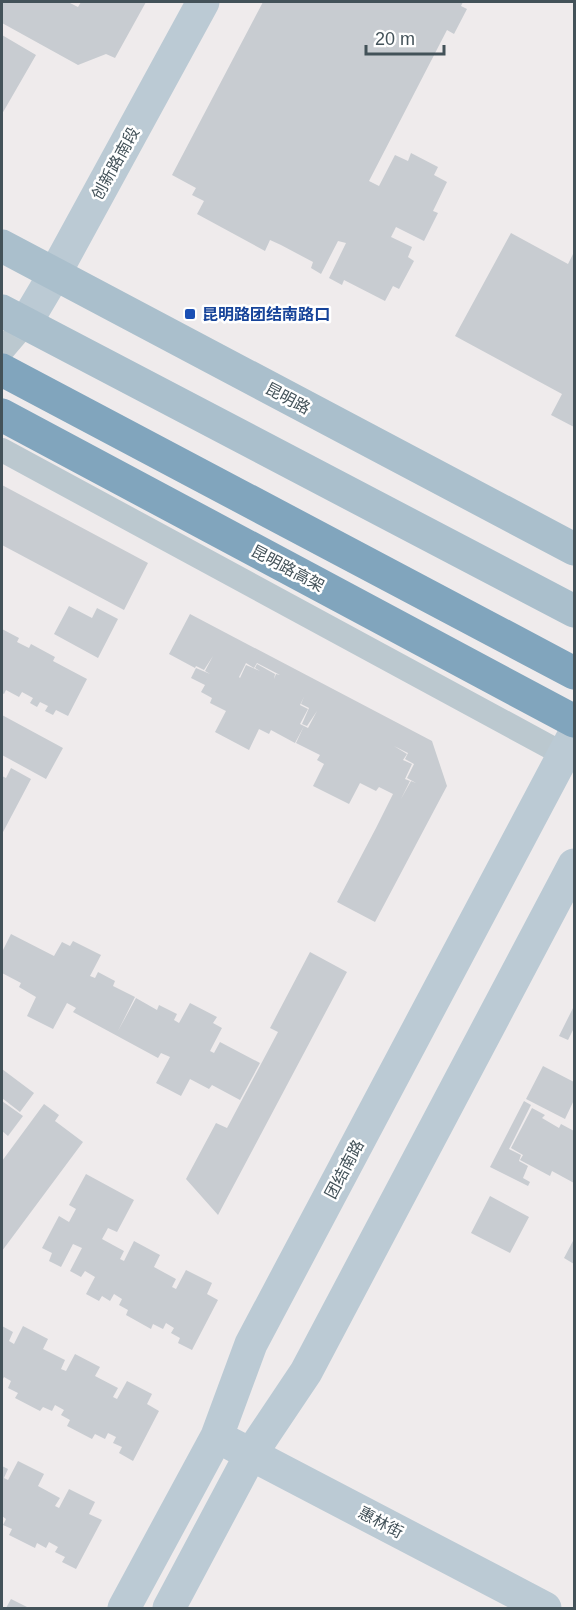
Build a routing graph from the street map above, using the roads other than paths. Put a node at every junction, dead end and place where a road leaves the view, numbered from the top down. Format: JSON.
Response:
{"nodes":[{"id":1,"x":203,"y":2,"type":"edge"},
{"id":2,"x":2,"y":246,"type":"edge"},
{"id":3,"x":54,"y":275,"type":"junction"},
{"id":4,"x":13,"y":318,"type":"edge"},
{"id":5,"x":2,"y":351,"type":"edge"},
{"id":6,"x":2,"y":370,"type":"edge"},
{"id":7,"x":2,"y":415,"type":"edge"},
{"id":8,"x":2,"y":450,"type":"edge"},
{"id":9,"x":574,"y":549,"type":"edge"},
{"id":10,"x":574,"y":611,"type":"edge"},
{"id":11,"x":574,"y":673,"type":"edge"},
{"id":12,"x":574,"y":721,"type":"edge"},
{"id":13,"x":571,"y":750,"type":"edge"},
{"id":14,"x":574,"y":865,"type":"edge"},
{"id":15,"x":217,"y":1436,"type":"junction"},
{"id":16,"x":251,"y":1454,"type":"junction"},
{"id":17,"x":124,"y":1608,"type":"edge"},
{"id":18,"x":170,"y":1608,"type":"edge"},
{"id":19,"x":545,"y":1608,"type":"edge"}],
"edges":[{"from":1,"to":3,"type":"main road","name":"创新路南段"},
{"from":2,"to":3,"type":"main road","name":"昆明路"},
{"from":3,"to":4,"type":"main road","name":"创新路南段"},
{"from":3,"to":9,"type":"main road","name":"昆明路"},
{"from":4,"to":5,"type":"street"},
{"from":4,"to":10,"type":"main road"},
{"from":6,"to":11,"type":"highway"},
{"from":7,"to":12,"type":"highway","name":"昆明路高架"},
{"from":8,"to":13,"type":"street"},
{"from":13,"to":15,"type":"main road","name":"团结南路"},
{"from":14,"to":16,"type":"main road"},
{"from":15,"to":16,"type":"main road","name":"惠林街"},
{"from":15,"to":17,"type":"main road","name":"团结南路"},
{"from":16,"to":18,"type":"main road"},
{"from":16,"to":19,"type":"main road","name":"惠林街"}]}
